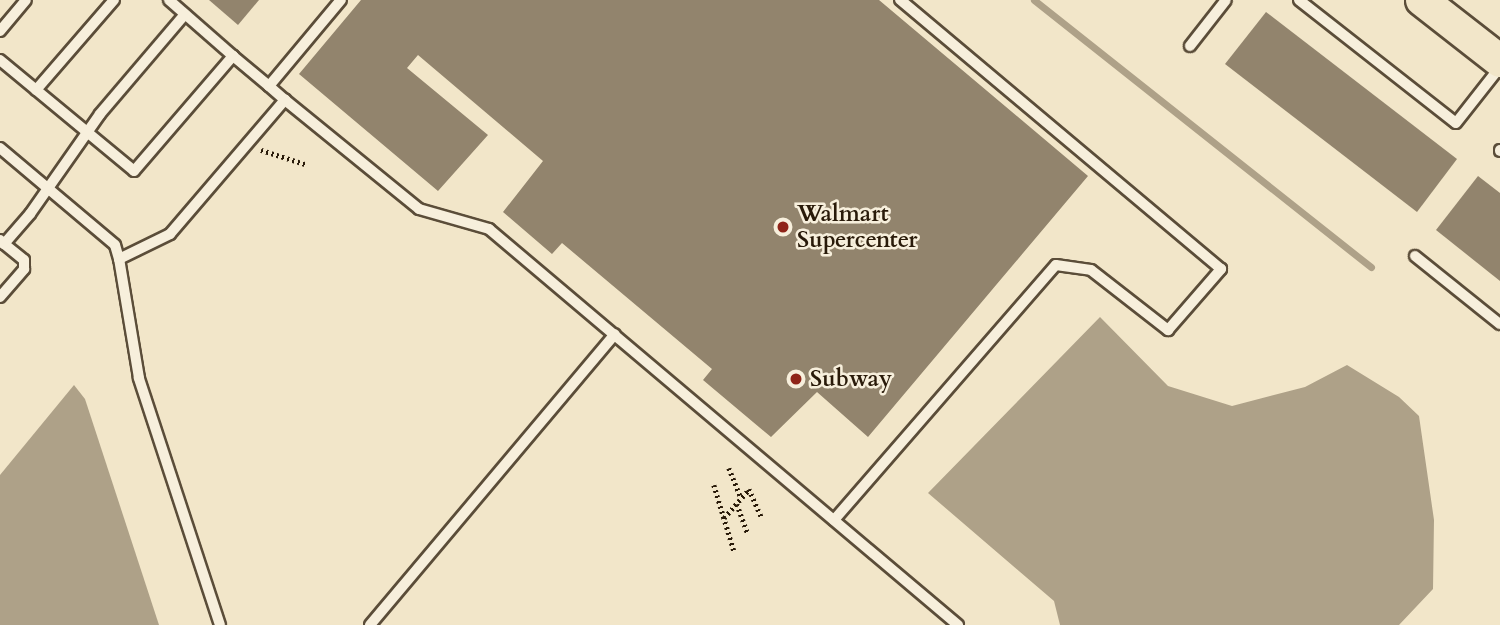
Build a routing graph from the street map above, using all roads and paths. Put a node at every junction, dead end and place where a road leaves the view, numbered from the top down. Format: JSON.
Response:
{"nodes":[{"id":1,"x":26,"y":0,"type":"edge"},
{"id":2,"x":114,"y":0,"type":"edge"},
{"id":3,"x":169,"y":0,"type":"edge"},
{"id":4,"x":341,"y":0,"type":"edge"},
{"id":5,"x":900,"y":0,"type":"edge"},
{"id":6,"x":1226,"y":0,"type":"edge"},
{"id":7,"x":1300,"y":0,"type":"edge"},
{"id":8,"x":1422,"y":0,"type":"edge"},
{"id":9,"x":185,"y":14,"type":"junction"},
{"id":10,"x":0,"y":31,"type":"edge"},
{"id":11,"x":1189,"y":46,"type":"dead end"},
{"id":12,"x":233,"y":55,"type":"junction"},
{"id":13,"x":0,"y":60,"type":"edge"},
{"id":14,"x":1500,"y":61,"type":"edge"},
{"id":15,"x":1500,"y":66,"type":"edge"},
{"id":16,"x":269,"y":86,"type":"junction"},
{"id":17,"x":36,"y":90,"type":"junction"},
{"id":18,"x":285,"y":100,"type":"junction"},
{"id":19,"x":88,"y":134,"type":"junction"},
{"id":20,"x":0,"y":148,"type":"edge"},
{"id":21,"x":261,"y":150,"type":"dead end"},
{"id":22,"x":309,"y":165,"type":"dead end"},
{"id":23,"x":48,"y":189,"type":"junction"},
{"id":24,"x":2,"y":242,"type":"edge"},
{"id":25,"x":1415,"y":257,"type":"dead end"},
{"id":26,"x":119,"y":259,"type":"junction"},
{"id":27,"x":0,"y":298,"type":"edge"},
{"id":28,"x":1500,"y":324,"type":"edge"},
{"id":29,"x":615,"y":334,"type":"junction"},
{"id":30,"x":729,"y":468,"type":"dead end"},
{"id":31,"x":714,"y":485,"type":"dead end"},
{"id":32,"x":739,"y":501,"type":"junction"},
{"id":33,"x":724,"y":518,"type":"junction"},
{"id":34,"x":762,"y":518,"type":"dead end"},
{"id":35,"x":834,"y":520,"type":"junction"},
{"id":36,"x":748,"y":534,"type":"dead end"},
{"id":37,"x":734,"y":551,"type":"dead end"},
{"id":38,"x":220,"y":625,"type":"edge"},
{"id":39,"x":370,"y":625,"type":"edge"},
{"id":40,"x":958,"y":625,"type":"edge"}],
"edges":[{"from":1,"to":10,"type":"lane"},
{"from":2,"to":17,"type":"lane"},
{"from":3,"to":9,"type":"lane"},
{"from":4,"to":16,"type":"lane"},
{"from":5,"to":35,"type":"lane"},
{"from":6,"to":11,"type":"lane"},
{"from":7,"to":15,"type":"lane"},
{"from":8,"to":14,"type":"main road"},
{"from":9,"to":12,"type":"lane"},
{"from":9,"to":19,"type":"lane"},
{"from":12,"to":16,"type":"lane"},
{"from":12,"to":19,"type":"lane"},
{"from":13,"to":17,"type":"lane"},
{"from":16,"to":18,"type":"lane"},
{"from":17,"to":19,"type":"lane"},
{"from":18,"to":26,"type":"lane"},
{"from":18,"to":29,"type":"lane"},
{"from":19,"to":23,"type":"lane"},
{"from":20,"to":23,"type":"lane"},
{"from":21,"to":22,"type":"path"},
{"from":23,"to":24,"type":"lane"},
{"from":23,"to":26,"type":"lane"},
{"from":24,"to":27,"type":"lane"},
{"from":25,"to":28,"type":"lane"},
{"from":26,"to":38,"type":"lane"},
{"from":29,"to":35,"type":"lane"},
{"from":29,"to":39,"type":"lane"},
{"from":30,"to":32,"type":"path"},
{"from":31,"to":33,"type":"path"},
{"from":32,"to":33,"type":"path"},
{"from":32,"to":34,"type":"path"},
{"from":32,"to":36,"type":"path"},
{"from":33,"to":37,"type":"path"},
{"from":35,"to":40,"type":"lane"}]}
